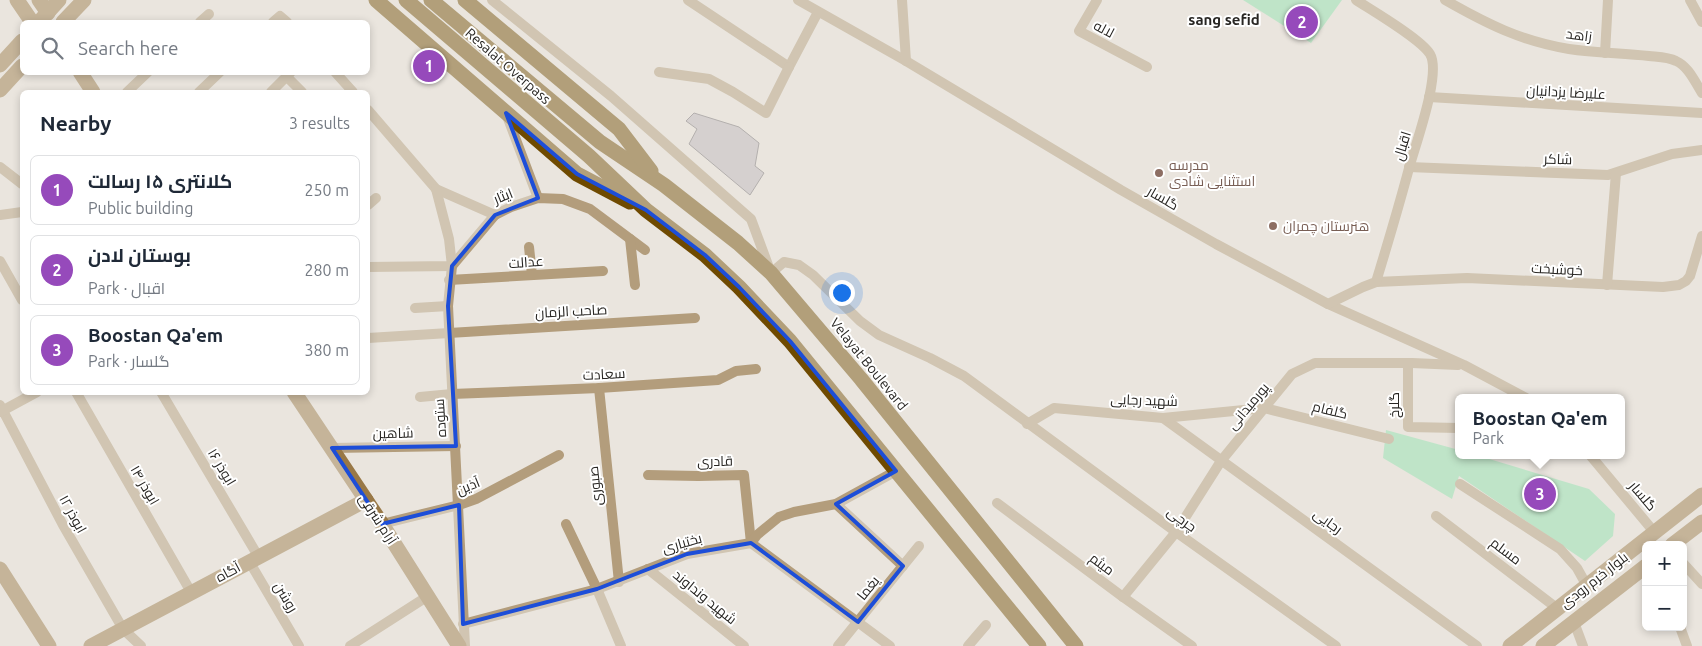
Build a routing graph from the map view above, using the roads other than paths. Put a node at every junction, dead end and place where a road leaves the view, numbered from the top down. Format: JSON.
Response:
{"nodes":[{"id":1,"x":17,"y":0,"type":"edge"},
{"id":2,"x":39,"y":0,"type":"edge"},
{"id":3,"x":59,"y":0,"type":"edge"},
{"id":4,"x":84,"y":0,"type":"edge"},
{"id":5,"x":376,"y":0,"type":"edge"},
{"id":6,"x":406,"y":0,"type":"edge"},
{"id":7,"x":431,"y":0,"type":"edge"},
{"id":8,"x":465,"y":0,"type":"edge"},
{"id":9,"x":492,"y":0,"type":"edge"},
{"id":10,"x":688,"y":0,"type":"edge"},
{"id":11,"x":798,"y":0,"type":"edge"},
{"id":12,"x":902,"y":0,"type":"edge"},
{"id":13,"x":1097,"y":0,"type":"edge"},
{"id":14,"x":1356,"y":0,"type":"edge"},
{"id":15,"x":1446,"y":0,"type":"edge"},
{"id":16,"x":1608,"y":0,"type":"edge"},
{"id":17,"x":1690,"y":0,"type":"edge"},
{"id":18,"x":1367,"y":3,"type":"edge"},
{"id":19,"x":818,"y":12,"type":"junction"},
{"id":20,"x":209,"y":14,"type":"dead end"},
{"id":21,"x":43,"y":18,"type":"edge"},
{"id":22,"x":31,"y":20,"type":"edge"},
{"id":23,"x":65,"y":20,"type":"edge"},
{"id":24,"x":202,"y":20,"type":"edge"},
{"id":25,"x":1702,"y":22,"type":"edge"},
{"id":26,"x":20,"y":43,"type":"edge"},
{"id":27,"x":1606,"y":53,"type":"junction"},
{"id":28,"x":906,"y":61,"type":"junction"},
{"id":29,"x":0,"y":65,"type":"edge"},
{"id":30,"x":788,"y":67,"type":"junction"},
{"id":31,"x":1147,"y":67,"type":"dead end"},
{"id":32,"x":20,"y":68,"type":"edge"},
{"id":33,"x":659,"y":72,"type":"dead end"},
{"id":34,"x":82,"y":75,"type":"edge"},
{"id":35,"x":145,"y":75,"type":"edge"},
{"id":36,"x":217,"y":75,"type":"edge"},
{"id":37,"x":289,"y":75,"type":"edge"},
{"id":38,"x":339,"y":75,"type":"edge"},
{"id":39,"x":0,"y":90,"type":"edge"},
{"id":40,"x":92,"y":90,"type":"edge"},
{"id":41,"x":129,"y":90,"type":"edge"},
{"id":42,"x":201,"y":90,"type":"edge"},
{"id":43,"x":273,"y":90,"type":"edge"},
{"id":44,"x":300,"y":90,"type":"edge"},
{"id":45,"x":351,"y":90,"type":"edge"},
{"id":46,"x":1702,"y":93,"type":"edge"},
{"id":47,"x":1429,"y":97,"type":"junction"},
{"id":48,"x":370,"y":112,"type":"edge"},
{"id":49,"x":506,"y":113,"type":"junction"},
{"id":50,"x":1702,"y":113,"type":"edge"},
{"id":51,"x":600,"y":142,"type":"joint"},
{"id":52,"x":1702,"y":150,"type":"edge"},
{"id":53,"x":0,"y":167,"type":"edge"},
{"id":54,"x":1409,"y":167,"type":"junction"},
{"id":55,"x":1616,"y":173,"type":"junction"},
{"id":56,"x":20,"y":182,"type":"edge"},
{"id":57,"x":664,"y":185,"type":"junction"},
{"id":58,"x":436,"y":189,"type":"junction"},
{"id":59,"x":538,"y":198,"type":"junction"},
{"id":60,"x":646,"y":210,"type":"junction"},
{"id":61,"x":20,"y":212,"type":"edge"},
{"id":62,"x":0,"y":214,"type":"edge"},
{"id":63,"x":495,"y":215,"type":"junction"},
{"id":64,"x":1702,"y":236,"type":"edge"},
{"id":65,"x":630,"y":239,"type":"junction"},
{"id":66,"x":529,"y":247,"type":"dead end"},
{"id":67,"x":645,"y":250,"type":"dead end"},
{"id":68,"x":0,"y":261,"type":"edge"},
{"id":69,"x":452,"y":266,"type":"junction"},
{"id":70,"x":370,"y":267,"type":"edge"},
{"id":71,"x":603,"y":271,"type":"dead end"},
{"id":72,"x":771,"y":273,"type":"junction"},
{"id":73,"x":532,"y":276,"type":"junction"},
{"id":74,"x":450,"y":280,"type":"junction"},
{"id":75,"x":1376,"y":282,"type":"junction"},
{"id":76,"x":635,"y":285,"type":"dead end"},
{"id":77,"x":1607,"y":285,"type":"junction"},
{"id":78,"x":20,"y":296,"type":"edge"},
{"id":79,"x":1328,"y":304,"type":"junction"},
{"id":80,"x":448,"y":306,"type":"junction"},
{"id":81,"x":415,"y":308,"type":"dead end"},
{"id":82,"x":695,"y":318,"type":"dead end"},
{"id":83,"x":449,"y":332,"type":"junction"},
{"id":84,"x":370,"y":338,"type":"edge"},
{"id":85,"x":1408,"y":363,"type":"junction"},
{"id":86,"x":1464,"y":365,"type":"junction"},
{"id":87,"x":756,"y":369,"type":"dead end"},
{"id":88,"x":599,"y":388,"type":"junction"},
{"id":89,"x":452,"y":394,"type":"junction"},
{"id":90,"x":1518,"y":394,"type":"edge"},
{"id":91,"x":31,"y":395,"type":"edge"},
{"id":92,"x":78,"y":395,"type":"edge"},
{"id":93,"x":163,"y":395,"type":"edge"},
{"id":94,"x":296,"y":395,"type":"edge"},
{"id":95,"x":420,"y":397,"type":"dead end"},
{"id":96,"x":1264,"y":408,"type":"junction"},
{"id":97,"x":1,"y":409,"type":"edge"},
{"id":98,"x":1163,"y":418,"type":"junction"},
{"id":99,"x":1027,"y":424,"type":"junction"},
{"id":100,"x":1455,"y":428,"type":"edge"},
{"id":101,"x":1388,"y":439,"type":"dead end"},
{"id":102,"x":456,"y":446,"type":"junction"},
{"id":103,"x":332,"y":448,"type":"junction"},
{"id":104,"x":558,"y":455,"type":"dead end"},
{"id":105,"x":1593,"y":459,"type":"edge"},
{"id":106,"x":1221,"y":461,"type":"junction"},
{"id":107,"x":896,"y":471,"type":"junction"},
{"id":108,"x":648,"y":474,"type":"dead end"},
{"id":109,"x":1460,"y":484,"type":"dead end"},
{"id":110,"x":1702,"y":495,"type":"edge"},
{"id":111,"x":366,"y":500,"type":"junction"},
{"id":112,"x":997,"y":503,"type":"dead end"},
{"id":113,"x":836,"y":504,"type":"junction"},
{"id":114,"x":458,"y":505,"type":"junction"},
{"id":115,"x":1436,"y":516,"type":"dead end"},
{"id":116,"x":1702,"y":522,"type":"edge"},
{"id":117,"x":382,"y":524,"type":"junction"},
{"id":118,"x":566,"y":524,"type":"dead end"},
{"id":119,"x":1176,"y":532,"type":"junction"},
{"id":120,"x":1655,"y":532,"type":"junction"},
{"id":121,"x":1677,"y":541,"type":"edge"},
{"id":122,"x":751,"y":543,"type":"junction"},
{"id":123,"x":919,"y":546,"type":"dead end"},
{"id":124,"x":254,"y":559,"type":"junction"},
{"id":125,"x":903,"y":566,"type":"junction"},
{"id":126,"x":1687,"y":567,"type":"edge"},
{"id":127,"x":0,"y":569,"type":"edge"},
{"id":128,"x":648,"y":569,"type":"junction"},
{"id":129,"x":1642,"y":569,"type":"edge"},
{"id":130,"x":619,"y":582,"type":"junction"},
{"id":131,"x":1702,"y":584,"type":"edge"},
{"id":132,"x":1587,"y":586,"type":"junction"},
{"id":133,"x":597,"y":589,"type":"junction"},
{"id":134,"x":191,"y":592,"type":"junction"},
{"id":135,"x":428,"y":596,"type":"junction"},
{"id":136,"x":1123,"y":597,"type":"junction"},
{"id":137,"x":1558,"y":608,"type":"junction"},
{"id":138,"x":858,"y":622,"type":"junction"},
{"id":139,"x":1574,"y":622,"type":"junction"},
{"id":140,"x":463,"y":624,"type":"junction"},
{"id":141,"x":986,"y":624,"type":"dead end"},
{"id":142,"x":123,"y":629,"type":"junction"},
{"id":143,"x":1681,"y":631,"type":"edge"},
{"id":144,"x":49,"y":646,"type":"edge"},
{"id":145,"x":91,"y":646,"type":"edge"},
{"id":146,"x":141,"y":646,"type":"edge"},
{"id":147,"x":299,"y":646,"type":"edge"},
{"id":148,"x":350,"y":646,"type":"edge"},
{"id":149,"x":459,"y":646,"type":"edge"},
{"id":150,"x":464,"y":646,"type":"edge"},
{"id":151,"x":621,"y":646,"type":"edge"},
{"id":152,"x":744,"y":646,"type":"edge"},
{"id":153,"x":838,"y":646,"type":"edge"},
{"id":154,"x":890,"y":646,"type":"edge"},
{"id":155,"x":968,"y":646,"type":"edge"},
{"id":156,"x":1039,"y":646,"type":"edge"},
{"id":157,"x":1076,"y":646,"type":"edge"},
{"id":158,"x":1192,"y":646,"type":"edge"},
{"id":159,"x":1336,"y":646,"type":"edge"},
{"id":160,"x":1477,"y":646,"type":"edge"},
{"id":161,"x":1510,"y":646,"type":"edge"},
{"id":162,"x":1543,"y":646,"type":"edge"},
{"id":163,"x":1583,"y":646,"type":"edge"},
{"id":164,"x":1687,"y":646,"type":"edge"}],
"edges":[{"from":1,"to":22,"type":"street"},
{"from":2,"to":21,"type":"street"},
{"from":3,"to":21,"type":"street"},
{"from":4,"to":23,"type":"street"},
{"from":5,"to":49,"type":"highway"},
{"from":6,"to":60,"type":"highway","name":"Resalat Overpass"},
{"from":7,"to":51,"type":"highway","name":"Resalat Overpass"},
{"from":8,"to":57,"type":"highway"},
{"from":9,"to":72,"type":"street"},
{"from":10,"to":30,"type":"street"},
{"from":11,"to":19,"type":"street","name":"گلسار"},
{"from":12,"to":28,"type":"street"},
{"from":13,"to":31,"type":"street","name":"لاله"},
{"from":14,"to":18,"type":"street","name":"اقبال"},
{"from":15,"to":27,"type":"street","name":"زاهد"},
{"from":16,"to":27,"type":"street"},
{"from":17,"to":25,"type":"street"},
{"from":18,"to":47,"type":"street","name":"اقبال"},
{"from":19,"to":28,"type":"street","name":"گلسار"},
{"from":19,"to":30,"type":"street"},
{"from":20,"to":24,"type":"street"},
{"from":26,"to":29,"type":"street"},
{"from":27,"to":46,"type":"street","name":"زاهد"},
{"from":28,"to":79,"type":"street","name":"گلسار"},
{"from":30,"to":33,"type":"street"},
{"from":32,"to":39,"type":"street"},
{"from":34,"to":40,"type":"street"},
{"from":35,"to":41,"type":"street"},
{"from":36,"to":42,"type":"street"},
{"from":37,"to":43,"type":"street"},
{"from":37,"to":44,"type":"street"},
{"from":38,"to":45,"type":"street"},
{"from":47,"to":50,"type":"street","name":"علیرضا یزدانیان"},
{"from":47,"to":54,"type":"street","name":"اقبال"},
{"from":48,"to":58,"type":"street","name":"ایثار"},
{"from":49,"to":59,"type":"street"},
{"from":49,"to":60,"type":"highway"},
{"from":51,"to":57,"type":"highway","name":"Velayat Boulevard"},
{"from":52,"to":55,"type":"street","name":"شاکر"},
{"from":53,"to":56,"type":"street"},
{"from":54,"to":55,"type":"street","name":"شاکر"},
{"from":54,"to":75,"type":"street","name":"اقبال"},
{"from":55,"to":77,"type":"street"},
{"from":57,"to":72,"type":"highway","name":"Velayat Boulevard"},
{"from":58,"to":63,"type":"street","name":"ایثار"},
{"from":58,"to":69,"type":"street","name":"ستوده"},
{"from":59,"to":63,"type":"street","name":"ایثار"},
{"from":59,"to":65,"type":"street","name":"ایثار"},
{"from":60,"to":107,"type":"highway"},
{"from":61,"to":62,"type":"street"},
{"from":63,"to":69,"type":"street"},
{"from":64,"to":77,"type":"street","name":"خوشبخت"},
{"from":65,"to":67,"type":"street","name":"ایثار"},
{"from":65,"to":76,"type":"street"},
{"from":66,"to":73,"type":"street"},
{"from":68,"to":78,"type":"street"},
{"from":69,"to":70,"type":"street"},
{"from":69,"to":74,"type":"street","name":"ستوده"},
{"from":71,"to":73,"type":"street","name":"عدالت"},
{"from":72,"to":99,"type":"street","name":"چرچی"},
{"from":72,"to":157,"type":"highway","name":"Velayat Boulevard"},
{"from":73,"to":74,"type":"street","name":"عدالت"},
{"from":74,"to":80,"type":"street","name":"ستوده"},
{"from":75,"to":77,"type":"street","name":"خوشبخت"},
{"from":75,"to":79,"type":"street"},
{"from":79,"to":86,"type":"street","name":"گلسار"},
{"from":80,"to":81,"type":"street"},
{"from":80,"to":83,"type":"street","name":"ستوده"},
{"from":82,"to":83,"type":"street","name":"صاحب الزمان"},
{"from":83,"to":84,"type":"street","name":"صاحب الزمان"},
{"from":83,"to":89,"type":"street","name":"ستوده"},
{"from":85,"to":86,"type":"street","name":"پورمیدانی"},
{"from":85,"to":96,"type":"street","name":"پورمیدانی"},
{"from":85,"to":100,"type":"street","name":"گلرخ"},
{"from":86,"to":90,"type":"street","name":"گلسار"},
{"from":87,"to":88,"type":"street","name":"سعادت"},
{"from":88,"to":89,"type":"street","name":"سعادت"},
{"from":88,"to":130,"type":"street","name":"صبوری"},
{"from":89,"to":95,"type":"street","name":"سعادت"},
{"from":89,"to":102,"type":"street","name":"ستوده"},
{"from":91,"to":97,"type":"street"},
{"from":92,"to":134,"type":"street","name":"ابوذر ۱۴"},
{"from":93,"to":124,"type":"street","name":"ابوذر ۱۶"},
{"from":94,"to":103,"type":"street","name":"آرام شرقی"},
{"from":96,"to":98,"type":"street","name":"شهید رجایی"},
{"from":96,"to":101,"type":"street","name":"گلفام"},
{"from":96,"to":106,"type":"street","name":"پورمیدانی"},
{"from":97,"to":142,"type":"street","name":"ابوذر ۱۲"},
{"from":98,"to":99,"type":"street","name":"شهید رجایی"},
{"from":98,"to":106,"type":"street","name":"رجایی"},
{"from":99,"to":119,"type":"street","name":"چرچی"},
{"from":102,"to":103,"type":"street","name":"شاهین"},
{"from":102,"to":114,"type":"street","name":"ستوده"},
{"from":103,"to":111,"type":"street","name":"آرام شرقی"},
{"from":104,"to":114,"type":"street","name":"آذین"},
{"from":105,"to":120,"type":"street","name":"گلسار"},
{"from":106,"to":119,"type":"street","name":"پورمیدانی"},
{"from":106,"to":160,"type":"street","name":"رجایی"},
{"from":107,"to":113,"type":"street"},
{"from":107,"to":156,"type":"highway"},
{"from":108,"to":122,"type":"street","name":"قادری"},
{"from":109,"to":132,"type":"street"},
{"from":110,"to":120,"type":"street","name":"بلوار خرم رودی"},
{"from":111,"to":117,"type":"street","name":"آرام شرقی"},
{"from":111,"to":124,"type":"street","name":"آگاه"},
{"from":112,"to":136,"type":"street","name":"میثم"},
{"from":113,"to":122,"type":"street"},
{"from":113,"to":125,"type":"street"},
{"from":114,"to":117,"type":"street","name":"آذین"},
{"from":114,"to":140,"type":"street","name":"ستوده"},
{"from":115,"to":137,"type":"street","name":"مسلم"},
{"from":116,"to":121,"type":"street"},
{"from":117,"to":135,"type":"street","name":"آرام شرقی"},
{"from":118,"to":133,"type":"street"},
{"from":119,"to":136,"type":"street","name":"پورمیدانی"},
{"from":119,"to":159,"type":"street","name":"چرچی"},
{"from":120,"to":132,"type":"street","name":"بلوار خرم رودی"},
{"from":122,"to":128,"type":"street","name":"بختیاری"},
{"from":122,"to":138,"type":"street"},
{"from":123,"to":125,"type":"street","name":"یغما"},
{"from":124,"to":134,"type":"street","name":"آگاه"},
{"from":124,"to":147,"type":"street","name":"روشن"},
{"from":125,"to":138,"type":"street","name":"یغما"},
{"from":126,"to":131,"type":"street"},
{"from":127,"to":144,"type":"street"},
{"from":128,"to":130,"type":"street","name":"بختیاری"},
{"from":128,"to":152,"type":"street","name":"شهید ونداوند"},
{"from":129,"to":139,"type":"street","name":"بلوار خرم رودی"},
{"from":130,"to":133,"type":"street","name":"بختیاری"},
{"from":132,"to":137,"type":"street","name":"بلوار خرم رودی"},
{"from":133,"to":140,"type":"street","name":"بختیاری"},
{"from":133,"to":151,"type":"street"},
{"from":134,"to":142,"type":"street","name":"آگاه"},
{"from":135,"to":148,"type":"street"},
{"from":135,"to":149,"type":"street","name":"آرام شرقی"},
{"from":136,"to":158,"type":"street","name":"میثم"},
{"from":137,"to":161,"type":"street","name":"بلوار خرم رودی"},
{"from":138,"to":153,"type":"street","name":"یغما"},
{"from":138,"to":154,"type":"street"},
{"from":139,"to":162,"type":"street","name":"بلوار خرم رودی"},
{"from":139,"to":163,"type":"street"},
{"from":140,"to":150,"type":"street","name":"ستوده"},
{"from":141,"to":155,"type":"street"},
{"from":142,"to":145,"type":"street","name":"آگاه"},
{"from":142,"to":146,"type":"street","name":"ابوذر ۱۲"},
{"from":143,"to":164,"type":"street"}]}
